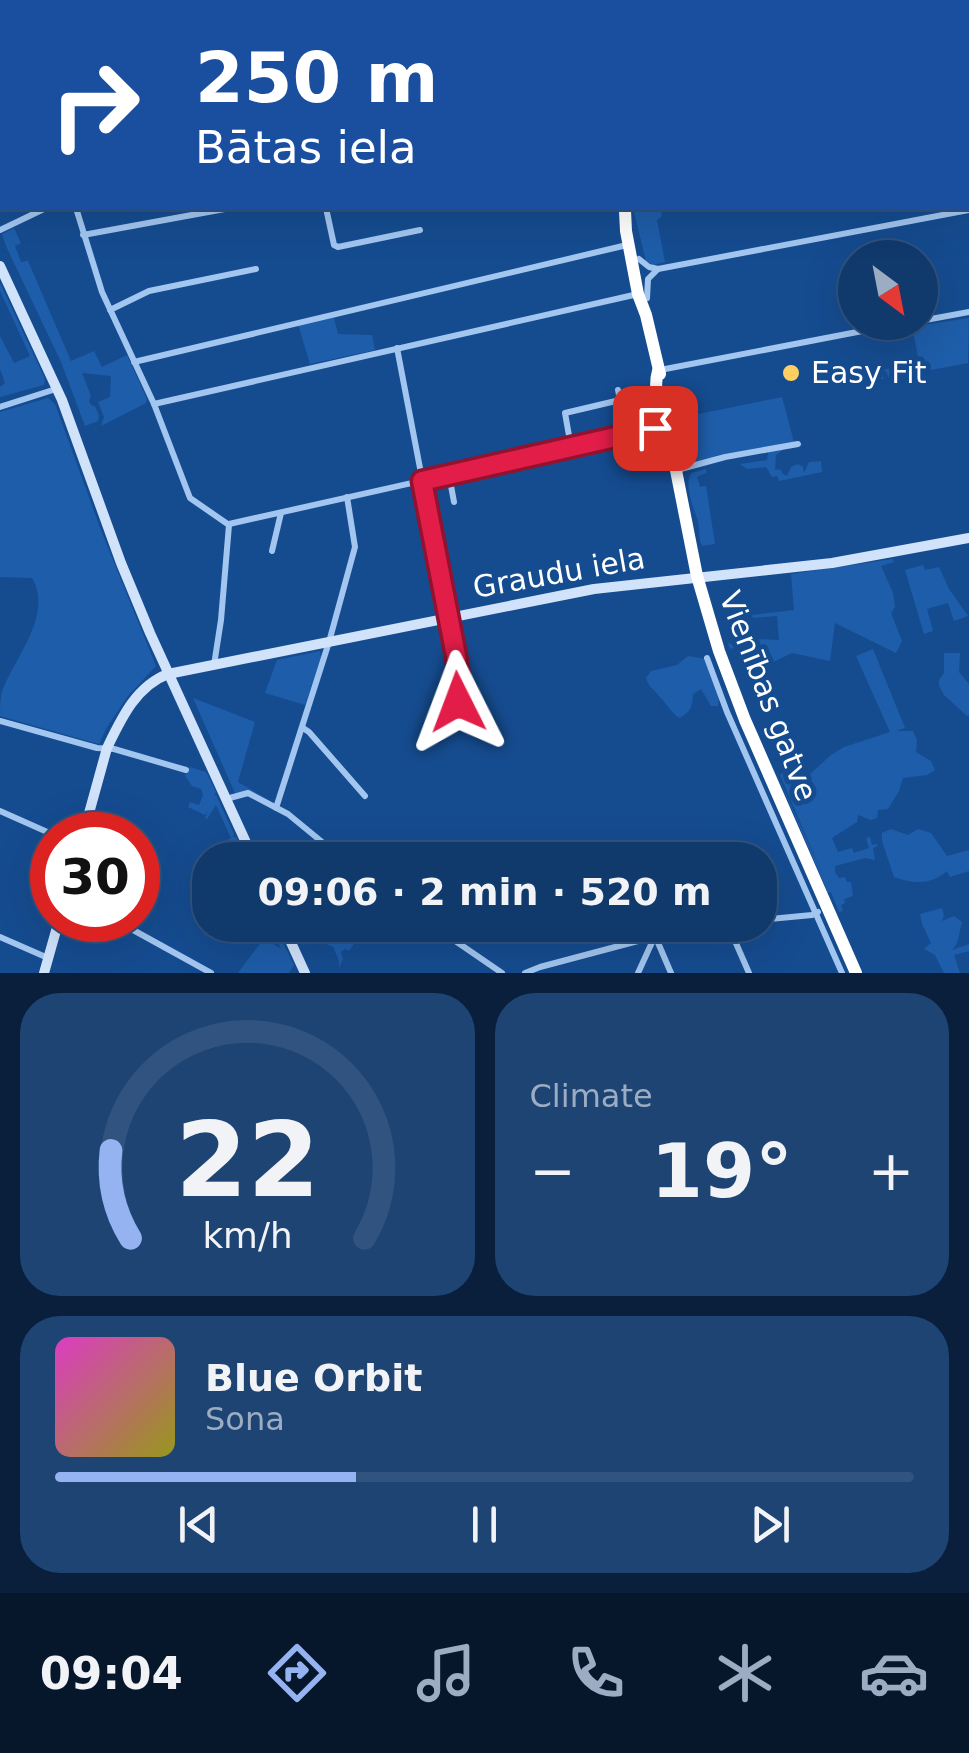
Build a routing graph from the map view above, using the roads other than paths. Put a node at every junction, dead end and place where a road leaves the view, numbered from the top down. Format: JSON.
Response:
{"nodes":[{"id":1,"x":42,"y":210,"type":"edge"},
{"id":2,"x":77,"y":210,"type":"edge"},
{"id":3,"x":219,"y":210,"type":"edge"},
{"id":4,"x":326,"y":210,"type":"edge"},
{"id":5,"x":624,"y":210,"type":"edge"},
{"id":6,"x":624,"y":210,"type":"edge"},
{"id":7,"x":969,"y":210,"type":"edge"},
{"id":8,"x":0,"y":230,"type":"edge"},
{"id":9,"x":420,"y":230,"type":"dead end"},
{"id":10,"x":84,"y":235,"type":"junction"},
{"id":11,"x":628,"y":245,"type":"junction"},
{"id":12,"x":639,"y":259,"type":"junction"},
{"id":13,"x":256,"y":268,"type":"dead end"},
{"id":14,"x":658,"y":269,"type":"junction"},
{"id":15,"x":1,"y":270,"type":"edge"},
{"id":16,"x":643,"y":296,"type":"junction"},
{"id":17,"x":110,"y":310,"type":"junction"},
{"id":18,"x":969,"y":312,"type":"edge"},
{"id":19,"x":938,"y":317,"type":"edge"},
{"id":20,"x":838,"y":336,"type":"edge"},
{"id":21,"x":397,"y":348,"type":"junction"},
{"id":22,"x":134,"y":362,"type":"junction"},
{"id":23,"x":658,"y":371,"type":"junction"},
{"id":24,"x":57,"y":389,"type":"junction"},
{"id":25,"x":618,"y":390,"type":"dead end"},
{"id":26,"x":154,"y":404,"type":"junction"},
{"id":27,"x":0,"y":407,"type":"edge"},
{"id":28,"x":667,"y":426,"type":"junction"},
{"id":29,"x":798,"y":444,"type":"dead end"},
{"id":30,"x":571,"y":447,"type":"junction"},
{"id":31,"x":676,"y":470,"type":"junction"},
{"id":32,"x":448,"y":475,"type":"junction"},
{"id":33,"x":422,"y":481,"type":"junction"},
{"id":34,"x":347,"y":497,"type":"junction"},
{"id":35,"x":454,"y":502,"type":"dead end"},
{"id":36,"x":281,"y":512,"type":"junction"},
{"id":37,"x":229,"y":524,"type":"junction"},
{"id":38,"x":969,"y":538,"type":"edge"},
{"id":39,"x":272,"y":552,"type":"dead end"},
{"id":40,"x":696,"y":576,"type":"junction"},
{"id":41,"x":448,"y":617,"type":"junction"},
{"id":42,"x":329,"y":642,"type":"junction"},
{"id":43,"x":707,"y":658,"type":"dead end"},
{"id":44,"x":214,"y":664,"type":"junction"},
{"id":45,"x":168,"y":674,"type":"junction"},
{"id":46,"x":733,"y":709,"type":"junction"},
{"id":47,"x":0,"y":721,"type":"edge"},
{"id":48,"x":460,"y":723,"type":"dead end"},
{"id":49,"x":303,"y":728,"type":"junction"},
{"id":50,"x":107,"y":748,"type":"junction"},
{"id":51,"x":186,"y":770,"type":"dead end"},
{"id":52,"x":365,"y":796,"type":"dead end"},
{"id":53,"x":226,"y":798,"type":"junction"},
{"id":54,"x":276,"y":808,"type":"junction"},
{"id":55,"x":0,"y":811,"type":"edge"},
{"id":56,"x":89,"y":812,"type":"edge"},
{"id":57,"x":30,"y":824,"type":"edge"},
{"id":58,"x":246,"y":842,"type":"edge"},
{"id":59,"x":323,"y":842,"type":"edge"},
{"id":60,"x":821,"y":911,"type":"junction"},
{"id":61,"x":777,"y":917,"type":"edge"},
{"id":62,"x":0,"y":937,"type":"edge"},
{"id":63,"x":53,"y":942,"type":"edge"},
{"id":64,"x":152,"y":942,"type":"edge"},
{"id":65,"x":291,"y":942,"type":"edge"},
{"id":66,"x":457,"y":942,"type":"edge"},
{"id":67,"x":633,"y":942,"type":"edge"},
{"id":68,"x":653,"y":942,"type":"edge"},
{"id":69,"x":658,"y":942,"type":"edge"},
{"id":70,"x":736,"y":942,"type":"edge"},
{"id":71,"x":48,"y":958,"type":"junction"},
{"id":72,"x":200,"y":970,"type":"edge"},
{"id":73,"x":44,"y":973,"type":"edge"},
{"id":74,"x":212,"y":973,"type":"edge"},
{"id":75,"x":305,"y":973,"type":"edge"},
{"id":76,"x":502,"y":973,"type":"edge"},
{"id":77,"x":525,"y":973,"type":"edge"},
{"id":78,"x":638,"y":973,"type":"edge"},
{"id":79,"x":670,"y":973,"type":"edge"},
{"id":80,"x":750,"y":973,"type":"edge"},
{"id":81,"x":842,"y":973,"type":"edge"},
{"id":82,"x":856,"y":973,"type":"edge"}],
"edges":[{"from":1,"to":8,"type":"street"},
{"from":2,"to":10,"type":"street"},
{"from":3,"to":10,"type":"street"},
{"from":4,"to":9,"type":"street"},
{"from":5,"to":11,"type":"highway","name":"Vienības gatve"},
{"from":6,"to":12,"type":"highway","name":"Vienības gatve"},
{"from":7,"to":14,"type":"street"},
{"from":10,"to":17,"type":"street"},
{"from":11,"to":16,"type":"highway","name":"Vienības gatve"},
{"from":11,"to":22,"type":"street"},
{"from":12,"to":14,"type":"street"},
{"from":12,"to":16,"type":"highway","name":"Vienības gatve"},
{"from":13,"to":17,"type":"street"},
{"from":14,"to":16,"type":"street"},
{"from":15,"to":24,"type":"main road"},
{"from":16,"to":21,"type":"street"},
{"from":16,"to":23,"type":"highway","name":"Vienības gatve"},
{"from":17,"to":22,"type":"street"},
{"from":18,"to":19,"type":"street"},
{"from":20,"to":23,"type":"street"},
{"from":21,"to":26,"type":"street"},
{"from":21,"to":33,"type":"street"},
{"from":22,"to":26,"type":"street"},
{"from":23,"to":28,"type":"highway","name":"Vienības gatve"},
{"from":24,"to":27,"type":"street"},
{"from":24,"to":45,"type":"main road"},
{"from":25,"to":30,"type":"street"},
{"from":26,"to":37,"type":"street"},
{"from":28,"to":30,"type":"street"},
{"from":28,"to":31,"type":"highway","name":"Vienības gatve"},
{"from":29,"to":31,"type":"street"},
{"from":30,"to":32,"type":"street"},
{"from":31,"to":40,"type":"highway","name":"Vienības gatve"},
{"from":32,"to":33,"type":"street"},
{"from":32,"to":35,"type":"street"},
{"from":33,"to":34,"type":"street"},
{"from":33,"to":41,"type":"street"},
{"from":34,"to":36,"type":"street"},
{"from":34,"to":42,"type":"street"},
{"from":36,"to":37,"type":"street"},
{"from":36,"to":39,"type":"street"},
{"from":37,"to":44,"type":"street"},
{"from":38,"to":40,"type":"main road","name":"Graudu iela"},
{"from":40,"to":41,"type":"main road","name":"Graudu iela"},
{"from":40,"to":46,"type":"highway","name":"Vienības gatve"},
{"from":41,"to":42,"type":"main road","name":"Graudu iela"},
{"from":41,"to":48,"type":"street"},
{"from":42,"to":44,"type":"main road","name":"Graudu iela"},
{"from":42,"to":49,"type":"street"},
{"from":43,"to":46,"type":"street"},
{"from":44,"to":45,"type":"main road","name":"Graudu iela"},
{"from":45,"to":50,"type":"main road","name":"Graudu iela"},
{"from":45,"to":53,"type":"main road"},
{"from":46,"to":60,"type":"highway","name":"Vienības gatve"},
{"from":47,"to":50,"type":"street"},
{"from":49,"to":52,"type":"street"},
{"from":49,"to":54,"type":"street"},
{"from":50,"to":51,"type":"street"},
{"from":50,"to":56,"type":"main road","name":"Graudu iela"},
{"from":53,"to":54,"type":"street"},
{"from":53,"to":58,"type":"main road"},
{"from":54,"to":59,"type":"street"},
{"from":55,"to":57,"type":"street"},
{"from":60,"to":61,"type":"street"},
{"from":60,"to":81,"type":"street"},
{"from":60,"to":82,"type":"highway","name":"Vienības gatve"},
{"from":62,"to":71,"type":"street"},
{"from":63,"to":71,"type":"main road"},
{"from":64,"to":72,"type":"street"},
{"from":65,"to":75,"type":"main road"},
{"from":66,"to":76,"type":"street"},
{"from":67,"to":77,"type":"street"},
{"from":68,"to":78,"type":"street"},
{"from":69,"to":79,"type":"street"},
{"from":70,"to":80,"type":"street"},
{"from":71,"to":73,"type":"main road"},
{"from":72,"to":74,"type":"street"}]}
